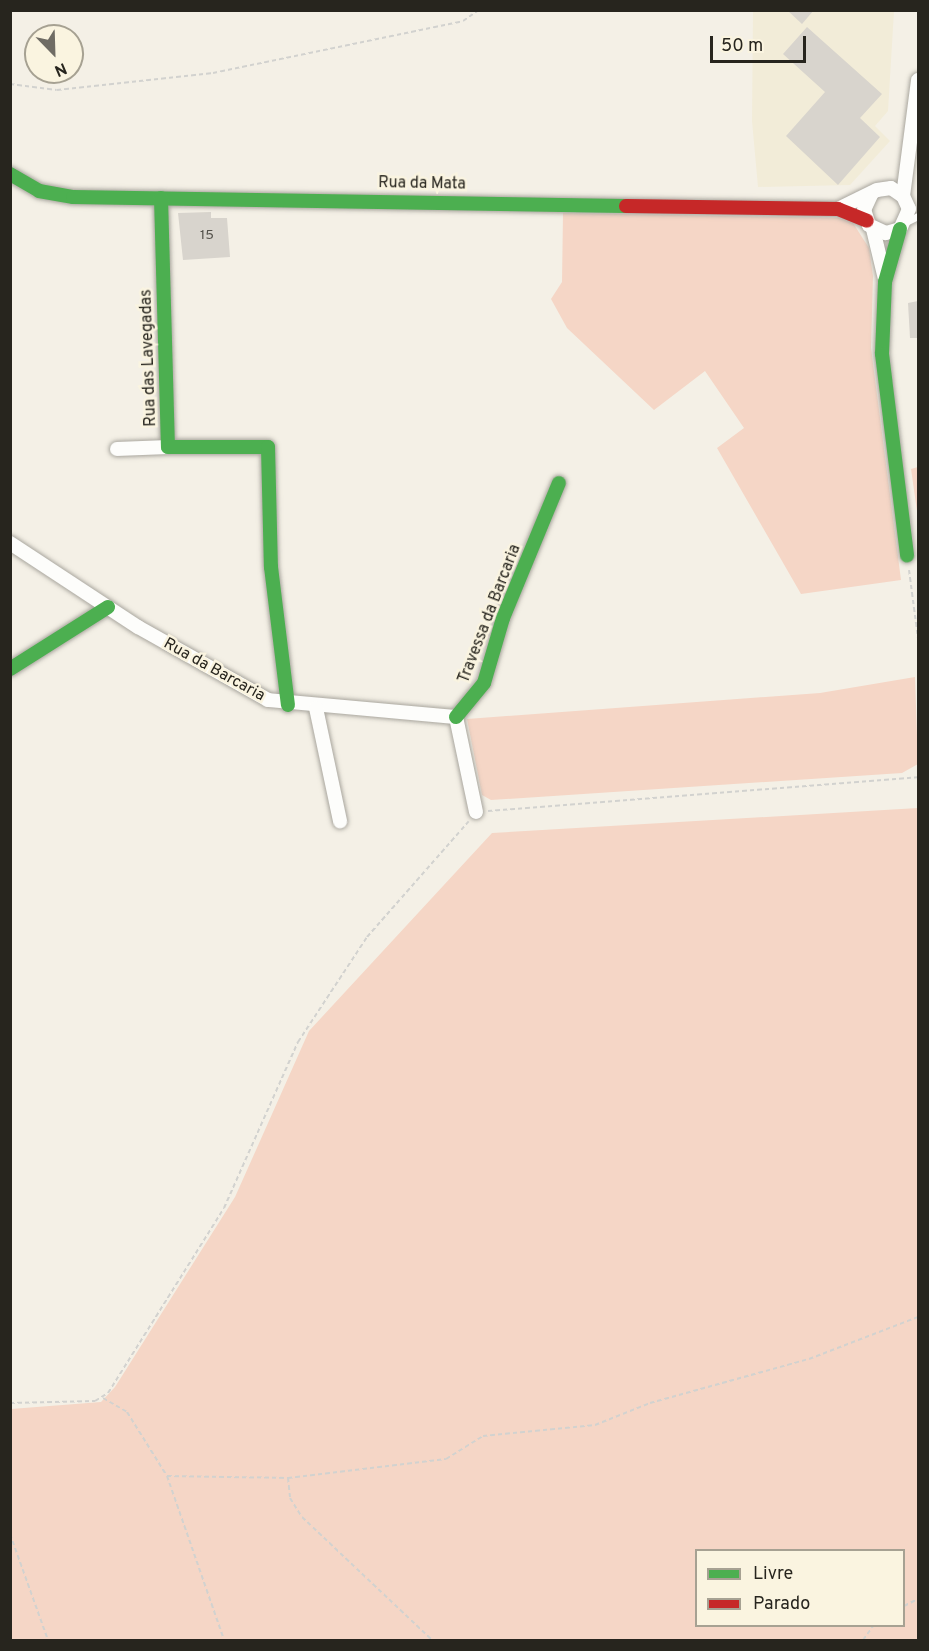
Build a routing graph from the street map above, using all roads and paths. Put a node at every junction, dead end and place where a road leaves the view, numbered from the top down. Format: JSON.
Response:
{"nodes":[{"id":1,"x":479,"y":10,"type":"edge"},
{"id":2,"x":918,"y":80,"type":"edge"},
{"id":3,"x":10,"y":84,"type":"edge"},
{"id":4,"x":906,"y":161,"type":"junction"},
{"id":5,"x":10,"y":174,"type":"edge"},
{"id":6,"x":878,"y":191,"type":"junction"},
{"id":7,"x":161,"y":198,"type":"junction"},
{"id":8,"x":910,"y":201,"type":"edge"},
{"id":9,"x":838,"y":208,"type":"junction"},
{"id":10,"x":908,"y":222,"type":"edge"},
{"id":11,"x":870,"y":225,"type":"junction"},
{"id":12,"x":885,"y":282,"type":"junction"},
{"id":13,"x":168,"y":447,"type":"junction"},
{"id":14,"x":117,"y":449,"type":"dead end"},
{"id":15,"x":559,"y":483,"type":"dead end"},
{"id":16,"x":10,"y":543,"type":"edge"},
{"id":17,"x":908,"y":555,"type":"joint"},
{"id":18,"x":108,"y":607,"type":"junction"},
{"id":19,"x":917,"y":611,"type":"edge"},
{"id":20,"x":918,"y":638,"type":"edge"},
{"id":21,"x":10,"y":669,"type":"edge"},
{"id":22,"x":288,"y":705,"type":"junction"},
{"id":23,"x":316,"y":708,"type":"junction"},
{"id":24,"x":456,"y":717,"type":"junction"},
{"id":25,"x":918,"y":777,"type":"edge"},
{"id":26,"x":476,"y":812,"type":"junction"},
{"id":27,"x":340,"y":821,"type":"dead end"},
{"id":28,"x":918,"y":1317,"type":"edge"},
{"id":29,"x":102,"y":1397,"type":"junction"},
{"id":30,"x":10,"y":1403,"type":"edge"},
{"id":31,"x":166,"y":1476,"type":"junction"},
{"id":32,"x":288,"y":1478,"type":"junction"},
{"id":33,"x":10,"y":1534,"type":"edge"},
{"id":34,"x":872,"y":1627,"type":"edge"},
{"id":35,"x":48,"y":1641,"type":"edge"},
{"id":36,"x":224,"y":1641,"type":"edge"},
{"id":37,"x":432,"y":1641,"type":"edge"},
{"id":38,"x":863,"y":1641,"type":"edge"}],
"edges":[{"from":1,"to":3,"type":"path"},
{"from":2,"to":4,"type":"street"},
{"from":4,"to":6,"type":"street"},
{"from":4,"to":8,"type":"street"},
{"from":5,"to":7,"type":"street","name":"Rua da Mata"},
{"from":6,"to":8,"type":"street"},
{"from":6,"to":9,"type":"street","name":"Rua da Mata"},
{"from":6,"to":11,"type":"street"},
{"from":7,"to":9,"type":"street","name":"Rua da Mata"},
{"from":7,"to":13,"type":"street","name":"Rua das Lavegadas"},
{"from":8,"to":10,"type":"street"},
{"from":9,"to":11,"type":"street","name":"Rua da Mata"},
{"from":10,"to":11,"type":"street"},
{"from":10,"to":12,"type":"street"},
{"from":11,"to":12,"type":"street"},
{"from":12,"to":17,"type":"street"},
{"from":13,"to":14,"type":"street"},
{"from":13,"to":22,"type":"street","name":"Rua das Lavegadas"},
{"from":15,"to":24,"type":"street","name":"Travessa da Barcaria"},
{"from":16,"to":18,"type":"street","name":"Rua da Barcaria"},
{"from":17,"to":19,"type":"path"},
{"from":18,"to":21,"type":"street"},
{"from":18,"to":22,"type":"street","name":"Rua da Barcaria"},
{"from":19,"to":20,"type":"path"},
{"from":22,"to":23,"type":"street","name":"Rua da Barcaria"},
{"from":23,"to":24,"type":"street","name":"Rua da Barcaria"},
{"from":23,"to":27,"type":"street"},
{"from":24,"to":26,"type":"street"},
{"from":25,"to":26,"type":"path"},
{"from":26,"to":29,"type":"path"},
{"from":28,"to":32,"type":"path"},
{"from":29,"to":30,"type":"path"},
{"from":29,"to":31,"type":"path"},
{"from":31,"to":32,"type":"path"},
{"from":31,"to":36,"type":"path"},
{"from":32,"to":37,"type":"path"},
{"from":33,"to":35,"type":"path"},
{"from":34,"to":38,"type":"path"}]}
